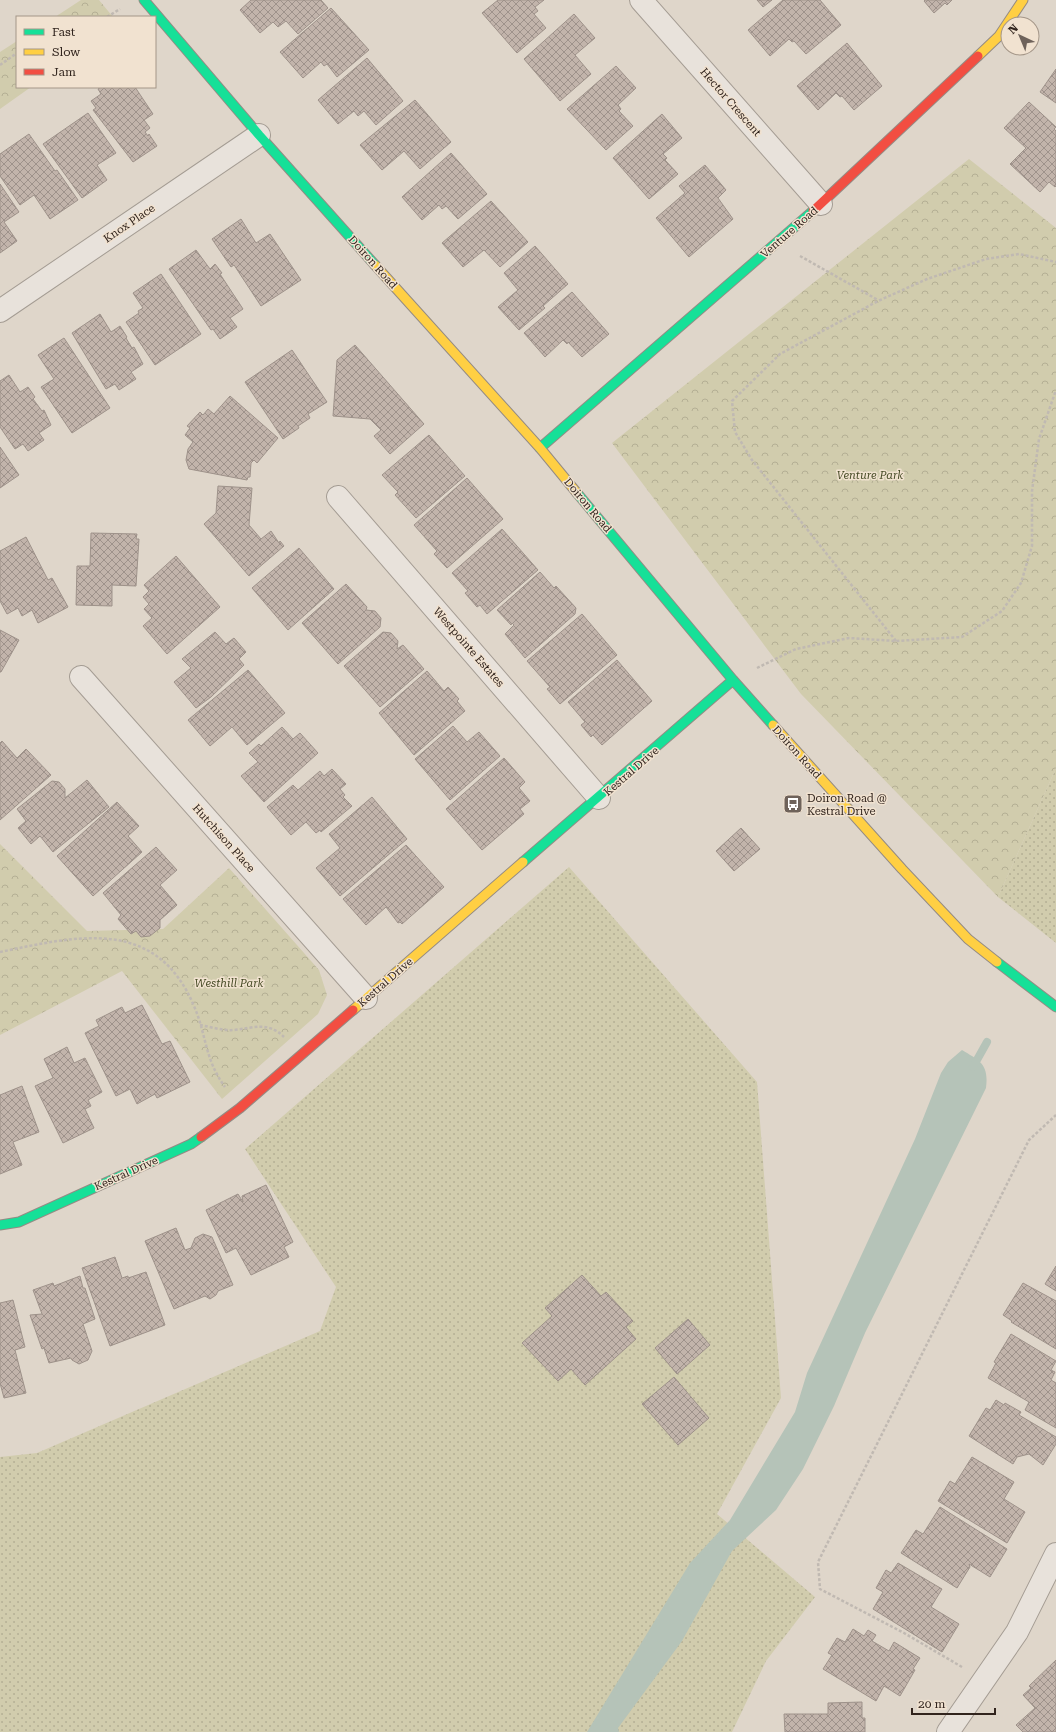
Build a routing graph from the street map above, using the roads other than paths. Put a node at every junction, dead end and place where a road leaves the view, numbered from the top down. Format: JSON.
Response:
{"nodes":[{"id":1,"x":144,"y":0,"type":"edge"},
{"id":2,"x":641,"y":0,"type":"edge"},
{"id":3,"x":1023,"y":0,"type":"edge"},
{"id":4,"x":259,"y":135,"type":"junction"},
{"id":5,"x":821,"y":204,"type":"junction"},
{"id":6,"x":0,"y":310,"type":"edge"},
{"id":7,"x":540,"y":448,"type":"junction"},
{"id":8,"x":338,"y":497,"type":"dead end"},
{"id":9,"x":81,"y":677,"type":"dead end"},
{"id":10,"x":733,"y":680,"type":"junction"},
{"id":11,"x":599,"y":798,"type":"junction"},
{"id":12,"x":366,"y":998,"type":"junction"},
{"id":13,"x":1056,"y":1007,"type":"edge"},
{"id":14,"x":0,"y":1225,"type":"edge"},
{"id":15,"x":1056,"y":1554,"type":"edge"},
{"id":16,"x":948,"y":1732,"type":"edge"}],
"edges":[{"from":1,"to":4,"type":"street","name":"Doiron Road"},
{"from":2,"to":5,"type":"street","name":"Hector Crescent"},
{"from":3,"to":5,"type":"street","name":"Venture Road"},
{"from":4,"to":6,"type":"street","name":"Knox Place"},
{"from":4,"to":7,"type":"street","name":"Doiron Road"},
{"from":5,"to":7,"type":"street","name":"Venture Road"},
{"from":7,"to":10,"type":"street","name":"Doiron Road"},
{"from":8,"to":11,"type":"street","name":"Westpointe Estates"},
{"from":9,"to":12,"type":"street","name":"Hutchison Place"},
{"from":10,"to":11,"type":"street","name":"Kestral Drive"},
{"from":10,"to":13,"type":"street","name":"Doiron Road"},
{"from":11,"to":12,"type":"street","name":"Kestral Drive"},
{"from":12,"to":14,"type":"street","name":"Kestral Drive"},
{"from":15,"to":16,"type":"street"}]}
